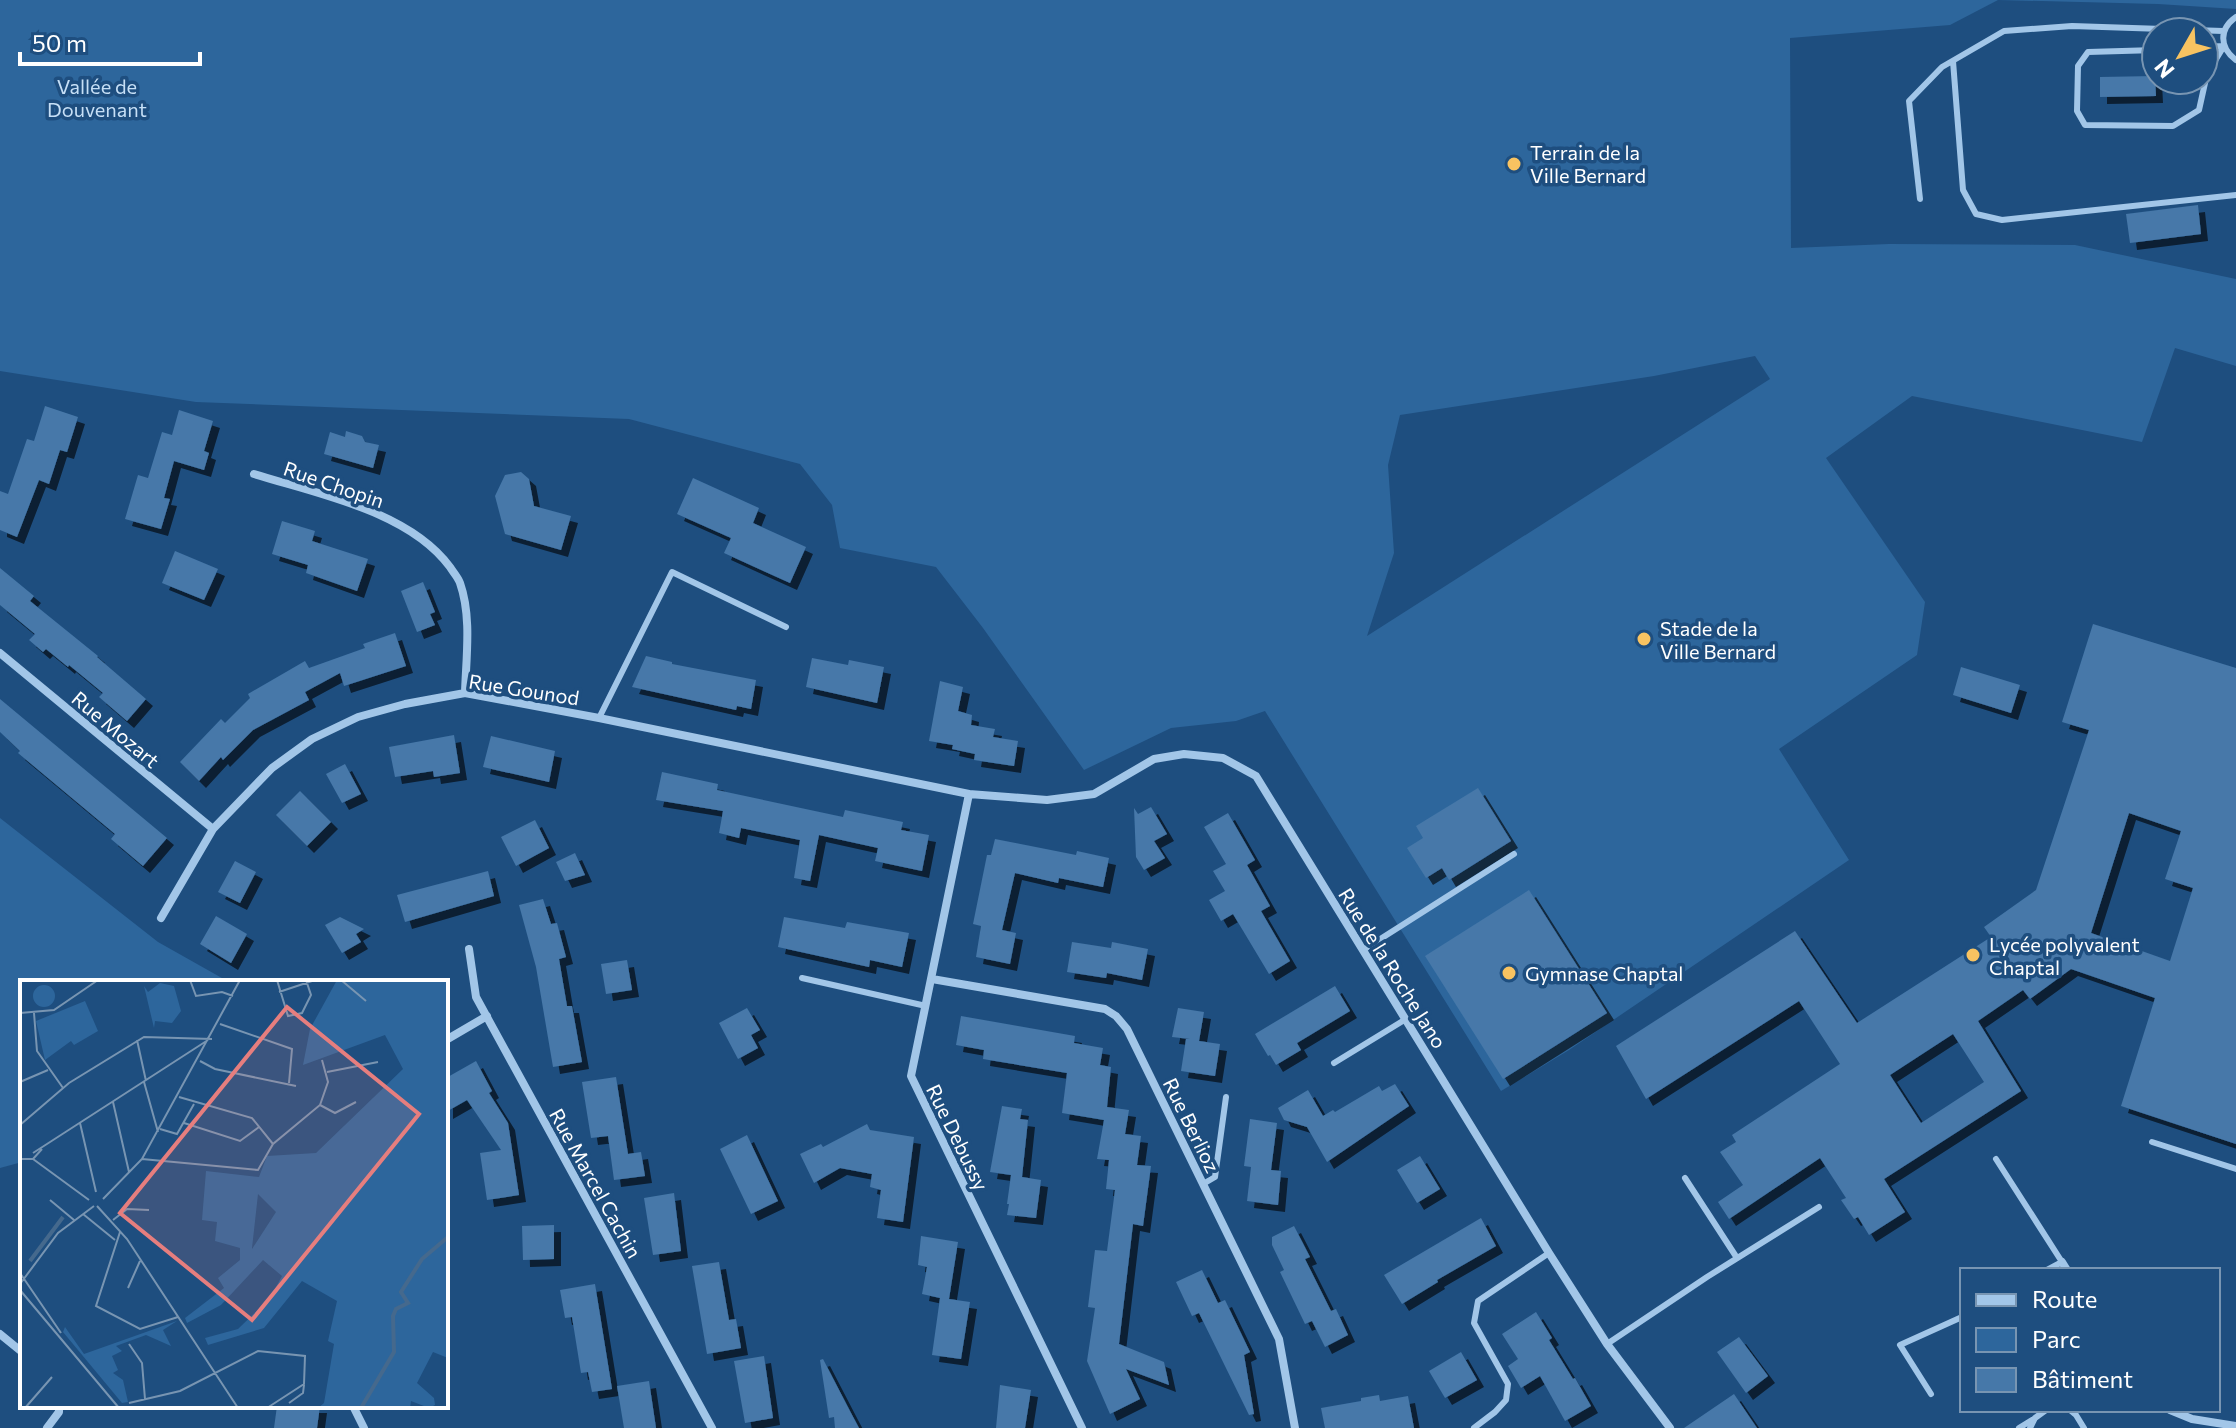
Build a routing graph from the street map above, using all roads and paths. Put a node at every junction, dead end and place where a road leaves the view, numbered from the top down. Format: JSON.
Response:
{"nodes":[{"id":1,"x":2236,"y":17,"type":"edge"},
{"id":2,"x":2223,"y":31,"type":"junction"},
{"id":3,"x":2220,"y":46,"type":"edge"},
{"id":4,"x":2224,"y":46,"type":"junction"},
{"id":5,"x":2140,"y":50,"type":"edge"},
{"id":6,"x":2220,"y":53,"type":"edge"},
{"id":7,"x":2236,"y":60,"type":"edge"},
{"id":8,"x":1953,"y":61,"type":"junction"},
{"id":9,"x":2202,"y":96,"type":"edge"},
{"id":10,"x":2236,"y":195,"type":"edge"},
{"id":11,"x":1920,"y":199,"type":"dead end"},
{"id":12,"x":254,"y":474,"type":"dead end"},
{"id":13,"x":786,"y":627,"type":"dead end"},
{"id":14,"x":0,"y":653,"type":"edge"},
{"id":15,"x":465,"y":693,"type":"junction"},
{"id":16,"x":599,"y":718,"type":"junction"},
{"id":17,"x":969,"y":794,"type":"junction"},
{"id":18,"x":213,"y":829,"type":"junction"},
{"id":19,"x":1514,"y":854,"type":"dead end"},
{"id":20,"x":161,"y":918,"type":"dead end"},
{"id":21,"x":469,"y":949,"type":"dead end"},
{"id":22,"x":1363,"y":950,"type":"junction"},
{"id":23,"x":802,"y":978,"type":"dead end"},
{"id":24,"x":932,"y":979,"type":"junction"},
{"id":25,"x":926,"y":1006,"type":"junction"},
{"id":26,"x":487,"y":1016,"type":"junction"},
{"id":27,"x":1406,"y":1019,"type":"junction"},
{"id":28,"x":448,"y":1039,"type":"edge"},
{"id":29,"x":1334,"y":1063,"type":"dead end"},
{"id":30,"x":1226,"y":1097,"type":"dead end"},
{"id":31,"x":2152,"y":1142,"type":"dead end"},
{"id":32,"x":1996,"y":1159,"type":"dead end"},
{"id":33,"x":2236,"y":1169,"type":"edge"},
{"id":34,"x":1685,"y":1178,"type":"dead end"},
{"id":35,"x":1203,"y":1184,"type":"junction"},
{"id":36,"x":1819,"y":1207,"type":"dead end"},
{"id":37,"x":1549,"y":1253,"type":"junction"},
{"id":38,"x":1737,"y":1258,"type":"junction"},
{"id":39,"x":2064,"y":1266,"type":"edge"},
{"id":40,"x":1960,"y":1318,"type":"edge"},
{"id":41,"x":0,"y":1334,"type":"edge"},
{"id":42,"x":1607,"y":1344,"type":"junction"},
{"id":43,"x":20,"y":1350,"type":"edge"},
{"id":44,"x":1931,"y":1394,"type":"dead end"},
{"id":45,"x":59,"y":1408,"type":"edge"},
{"id":46,"x":354,"y":1408,"type":"edge"},
{"id":47,"x":2043,"y":1412,"type":"edge"},
{"id":48,"x":2175,"y":1412,"type":"edge"},
{"id":49,"x":2035,"y":1418,"type":"junction"},
{"id":50,"x":2236,"y":1426,"type":"edge"},
{"id":51,"x":47,"y":1428,"type":"edge"},
{"id":52,"x":364,"y":1428,"type":"edge"},
{"id":53,"x":712,"y":1428,"type":"edge"},
{"id":54,"x":1082,"y":1428,"type":"edge"},
{"id":55,"x":1295,"y":1428,"type":"edge"},
{"id":56,"x":1474,"y":1428,"type":"edge"},
{"id":57,"x":1670,"y":1428,"type":"edge"},
{"id":58,"x":2019,"y":1428,"type":"edge"},
{"id":59,"x":2030,"y":1428,"type":"edge"}],
"edges":[{"from":1,"to":2,"type":"lane"},
{"from":2,"to":4,"type":"lane"},
{"from":2,"to":8,"type":"lane"},
{"from":3,"to":4,"type":"lane"},
{"from":4,"to":6,"type":"lane"},
{"from":4,"to":7,"type":"lane"},
{"from":5,"to":9,"type":"lane"},
{"from":8,"to":10,"type":"lane"},
{"from":8,"to":11,"type":"lane"},
{"from":12,"to":15,"type":"street","name":"Rue Chopin"},
{"from":13,"to":16,"type":"lane"},
{"from":14,"to":18,"type":"street","name":"Rue Mozart"},
{"from":15,"to":16,"type":"street","name":"Rue Gounod"},
{"from":15,"to":18,"type":"street","name":"Rue Gounod"},
{"from":16,"to":17,"type":"street","name":"Rue Gounod"},
{"from":17,"to":22,"type":"street","name":"Rue de la Roche Jano"},
{"from":17,"to":24,"type":"street","name":"Rue Debussy"},
{"from":18,"to":20,"type":"street","name":"Rue Gounod"},
{"from":19,"to":22,"type":"lane"},
{"from":21,"to":26,"type":"street","name":"Rue Marcel Cachin"},
{"from":22,"to":27,"type":"street","name":"Rue de la Roche Jano"},
{"from":23,"to":25,"type":"lane"},
{"from":24,"to":25,"type":"street","name":"Rue Debussy"},
{"from":24,"to":35,"type":"street","name":"Rue Berlioz"},
{"from":25,"to":54,"type":"street","name":"Rue Debussy"},
{"from":26,"to":28,"type":"street"},
{"from":26,"to":53,"type":"street","name":"Rue Marcel Cachin"},
{"from":27,"to":29,"type":"lane"},
{"from":27,"to":37,"type":"street","name":"Rue de la Roche Jano"},
{"from":30,"to":35,"type":"lane"},
{"from":31,"to":33,"type":"lane"},
{"from":32,"to":39,"type":"lane"},
{"from":34,"to":38,"type":"lane"},
{"from":35,"to":55,"type":"street","name":"Rue Berlioz"},
{"from":36,"to":38,"type":"lane"},
{"from":37,"to":42,"type":"street","name":"Rue de la Roche Jano"},
{"from":37,"to":56,"type":"lane"},
{"from":38,"to":42,"type":"lane"},
{"from":40,"to":44,"type":"lane"},
{"from":41,"to":43,"type":"street"},
{"from":42,"to":57,"type":"street","name":"Rue de la Roche Jano"},
{"from":45,"to":51,"type":"street"},
{"from":46,"to":52,"type":"street"},
{"from":47,"to":49,"type":"lane"},
{"from":48,"to":50,"type":"street"},
{"from":49,"to":58,"type":"lane"},
{"from":49,"to":59,"type":"lane"}]}
